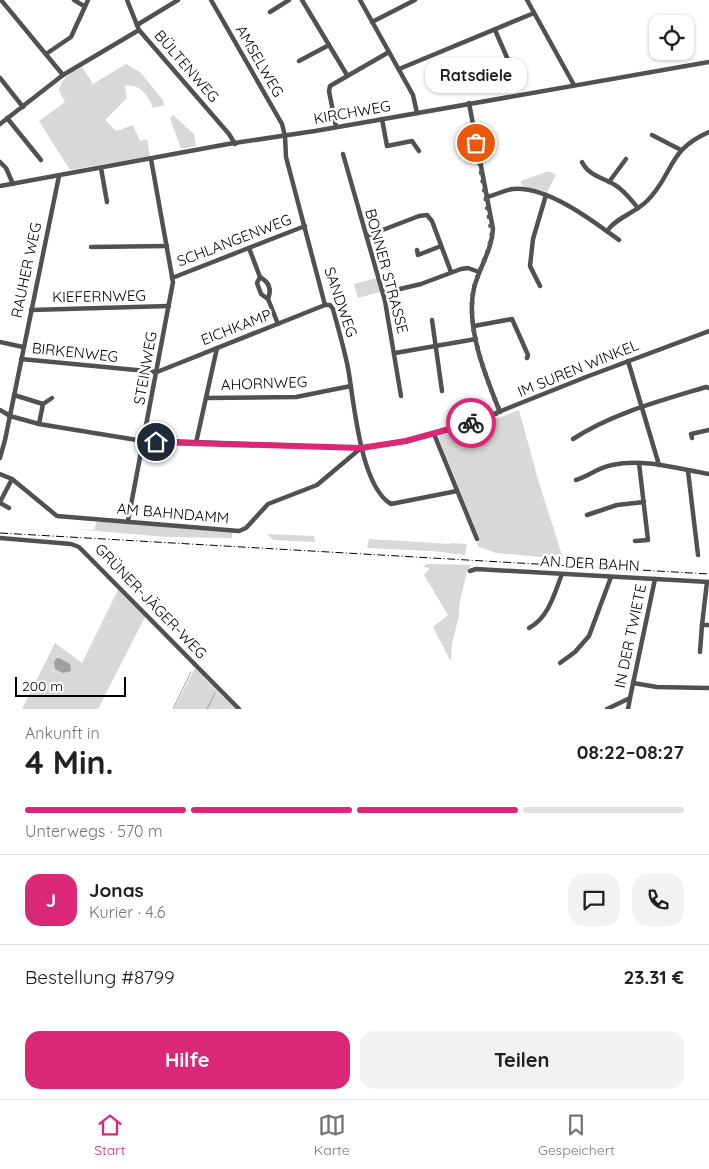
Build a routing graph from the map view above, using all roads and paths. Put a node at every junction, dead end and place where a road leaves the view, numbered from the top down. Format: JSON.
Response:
{"nodes":[{"id":1,"x":1,"y":0,"type":"edge"},
{"id":2,"x":74,"y":0,"type":"edge"},
{"id":3,"x":88,"y":0,"type":"edge"},
{"id":4,"x":127,"y":0,"type":"edge"},
{"id":5,"x":178,"y":0,"type":"edge"},
{"id":6,"x":210,"y":0,"type":"edge"},
{"id":7,"x":289,"y":0,"type":"edge"},
{"id":8,"x":302,"y":0,"type":"edge"},
{"id":9,"x":360,"y":0,"type":"edge"},
{"id":10,"x":415,"y":0,"type":"edge"},
{"id":11,"x":527,"y":0,"type":"edge"},
{"id":12,"x":84,"y":6,"type":"junction"},
{"id":13,"x":270,"y":12,"type":"dead end"},
{"id":14,"x":534,"y":14,"type":"junction"},
{"id":15,"x":372,"y":22,"type":"junction"},
{"id":16,"x":138,"y":28,"type":"junction"},
{"id":17,"x":495,"y":30,"type":"junction"},
{"id":18,"x":329,"y":45,"type":"junction"},
{"id":19,"x":389,"y":52,"type":"junction"},
{"id":20,"x":46,"y":54,"type":"junction"},
{"id":21,"x":299,"y":61,"type":"dead end"},
{"id":22,"x":709,"y":62,"type":"edge"},
{"id":23,"x":512,"y":69,"type":"dead end"},
{"id":24,"x":399,"y":70,"type":"junction"},
{"id":25,"x":63,"y":75,"type":"junction"},
{"id":26,"x":347,"y":75,"type":"junction"},
{"id":27,"x":0,"y":78,"type":"edge"},
{"id":28,"x":574,"y":85,"type":"junction"},
{"id":29,"x":469,"y":104,"type":"junction"},
{"id":30,"x":23,"y":107,"type":"junction"},
{"id":31,"x":417,"y":113,"type":"junction"},
{"id":32,"x":7,"y":118,"type":"junction"},
{"id":33,"x":382,"y":119,"type":"junction"},
{"id":34,"x":0,"y":124,"type":"edge"},
{"id":35,"x":336,"y":127,"type":"junction"},
{"id":36,"x":709,"y":133,"type":"edge"},
{"id":37,"x":652,"y":135,"type":"dead end"},
{"id":38,"x":285,"y":136,"type":"junction"},
{"id":39,"x":235,"y":144,"type":"junction"},
{"id":40,"x":680,"y":150,"type":"junction"},
{"id":41,"x":419,"y":151,"type":"dead end"},
{"id":42,"x":343,"y":154,"type":"dead end"},
{"id":43,"x":151,"y":159,"type":"junction"},
{"id":44,"x":626,"y":159,"type":"dead end"},
{"id":45,"x":41,"y":160,"type":"dead end"},
{"id":46,"x":0,"y":162,"type":"edge"},
{"id":47,"x":582,"y":162,"type":"dead end"},
{"id":48,"x":102,"y":168,"type":"junction"},
{"id":49,"x":59,"y":176,"type":"junction"},
{"id":50,"x":609,"y":182,"type":"junction"},
{"id":51,"x":13,"y":184,"type":"junction"},
{"id":52,"x":0,"y":186,"type":"edge"},
{"id":53,"x":546,"y":195,"type":"junction"},
{"id":54,"x":487,"y":197,"type":"junction"},
{"id":55,"x":107,"y":202,"type":"dead end"},
{"id":56,"x":638,"y":208,"type":"junction"},
{"id":57,"x":305,"y":226,"type":"junction"},
{"id":58,"x":607,"y":231,"type":"junction"},
{"id":59,"x":368,"y":236,"type":"junction"},
{"id":60,"x":619,"y":240,"type":"dead end"},
{"id":61,"x":167,"y":246,"type":"junction"},
{"id":62,"x":442,"y":246,"type":"junction"},
{"id":63,"x":91,"y":247,"type":"dead end"},
{"id":64,"x":249,"y":248,"type":"junction"},
{"id":65,"x":417,"y":250,"type":"dead end"},
{"id":66,"x":451,"y":272,"type":"junction"},
{"id":67,"x":479,"y":272,"type":"junction"},
{"id":68,"x":260,"y":277,"type":"junction"},
{"id":69,"x":172,"y":278,"type":"junction"},
{"id":70,"x":540,"y":286,"type":"dead end"},
{"id":71,"x":383,"y":293,"type":"junction"},
{"id":72,"x":268,"y":300,"type":"junction"},
{"id":73,"x":326,"y":305,"type":"junction"},
{"id":74,"x":169,"y":306,"type":"junction"},
{"id":75,"x":31,"y":310,"type":"junction"},
{"id":76,"x":432,"y":320,"type":"dead end"},
{"id":77,"x":278,"y":324,"type":"junction"},
{"id":78,"x":474,"y":326,"type":"junction"},
{"id":79,"x":709,"y":330,"type":"edge"},
{"id":80,"x":476,"y":339,"type":"junction"},
{"id":81,"x":0,"y":342,"type":"edge"},
{"id":82,"x":23,"y":347,"type":"junction"},
{"id":83,"x":436,"y":347,"type":"junction"},
{"id":84,"x":217,"y":348,"type":"junction"},
{"id":85,"x":394,"y":352,"type":"junction"},
{"id":86,"x":526,"y":358,"type":"dead end"},
{"id":87,"x":21,"y":359,"type":"junction"},
{"id":88,"x":628,"y":361,"type":"junction"},
{"id":89,"x":157,"y":372,"type":"junction"},
{"id":90,"x":351,"y":386,"type":"junction"},
{"id":91,"x":709,"y":388,"type":"edge"},
{"id":92,"x":442,"y":391,"type":"dead end"},
{"id":93,"x":14,"y":395,"type":"junction"},
{"id":94,"x":401,"y":396,"type":"dead end"},
{"id":95,"x":52,"y":398,"type":"dead end"},
{"id":96,"x":206,"y":398,"type":"junction"},
{"id":97,"x":42,"y":404,"type":"junction"},
{"id":98,"x":643,"y":407,"type":"junction"},
{"id":99,"x":0,"y":410,"type":"edge"},
{"id":100,"x":500,"y":412,"type":"junction"},
{"id":101,"x":10,"y":416,"type":"junction"},
{"id":102,"x":39,"y":424,"type":"junction"},
{"id":103,"x":709,"y":430,"type":"edge"},
{"id":104,"x":434,"y":434,"type":"junction"},
{"id":105,"x":692,"y":438,"type":"dead end"},
{"id":106,"x":572,"y":439,"type":"dead end"},
{"id":107,"x":144,"y":441,"type":"junction"},
{"id":108,"x":196,"y":443,"type":"junction"},
{"id":109,"x":361,"y":448,"type":"junction"},
{"id":110,"x":0,"y":458,"type":"edge"},
{"id":111,"x":639,"y":463,"type":"junction"},
{"id":112,"x":659,"y":465,"type":"junction"},
{"id":113,"x":688,"y":471,"type":"junction"},
{"id":114,"x":0,"y":474,"type":"edge"},
{"id":115,"x":709,"y":474,"type":"edge"},
{"id":116,"x":12,"y":479,"type":"junction"},
{"id":117,"x":576,"y":480,"type":"dead end"},
{"id":118,"x":457,"y":492,"type":"junction"},
{"id":119,"x":644,"y":502,"type":"junction"},
{"id":120,"x":0,"y":503,"type":"edge"},
{"id":121,"x":9,"y":508,"type":"dead end"},
{"id":122,"x":587,"y":516,"type":"dead end"},
{"id":123,"x":128,"y":521,"type":"junction"},
{"id":124,"x":0,"y":538,"type":"edge"},
{"id":125,"x":476,"y":539,"type":"dead end"},
{"id":126,"x":635,"y":541,"type":"dead end"},
{"id":127,"x":698,"y":555,"type":"dead end"},
{"id":128,"x":470,"y":571,"type":"dead end"},
{"id":129,"x":562,"y":574,"type":"junction"},
{"id":130,"x":611,"y":577,"type":"junction"},
{"id":131,"x":655,"y":579,"type":"junction"},
{"id":132,"x":708,"y":582,"type":"edge"},
{"id":133,"x":702,"y":625,"type":"junction"},
{"id":134,"x":709,"y":625,"type":"edge"},
{"id":135,"x":529,"y":628,"type":"dead end"},
{"id":136,"x":700,"y":652,"type":"dead end"},
{"id":137,"x":560,"y":663,"type":"dead end"},
{"id":138,"x":633,"y":683,"type":"junction"},
{"id":139,"x":709,"y":688,"type":"edge"},
{"id":140,"x":630,"y":698,"type":"junction"},
{"id":141,"x":239,"y":709,"type":"edge"},
{"id":142,"x":607,"y":709,"type":"edge"},
{"id":143,"x":628,"y":709,"type":"edge"}],
"edges":[{"from":1,"to":20,"type":"street"},
{"from":2,"to":12,"type":"street"},
{"from":3,"to":12,"type":"street"},
{"from":4,"to":16,"type":"street","name":"BÜLTENWEG"},
{"from":5,"to":16,"type":"street"},
{"from":6,"to":38,"type":"street","name":"AMSELWEG"},
{"from":7,"to":13,"type":"street"},
{"from":8,"to":18,"type":"street"},
{"from":9,"to":15,"type":"street"},
{"from":10,"to":15,"type":"street"},
{"from":11,"to":14,"type":"street"},
{"from":12,"to":20,"type":"street"},
{"from":14,"to":17,"type":"street"},
{"from":14,"to":28,"type":"street"},
{"from":15,"to":19,"type":"street"},
{"from":16,"to":25,"type":"street"},
{"from":16,"to":39,"type":"street","name":"BÜLTENWEG"},
{"from":17,"to":23,"type":"street"},
{"from":17,"to":24,"type":"street"},
{"from":18,"to":21,"type":"street"},
{"from":18,"to":26,"type":"street"},
{"from":19,"to":24,"type":"street"},
{"from":19,"to":26,"type":"street"},
{"from":20,"to":25,"type":"street"},
{"from":22,"to":28,"type":"street","name":"KIRCHWEG"},
{"from":24,"to":31,"type":"street"},
{"from":25,"to":30,"type":"street"},
{"from":26,"to":35,"type":"street"},
{"from":27,"to":30,"type":"street"},
{"from":28,"to":29,"type":"street","name":"KIRCHWEG"},
{"from":29,"to":31,"type":"street","name":"KIRCHWEG"},
{"from":29,"to":54,"type":"street"},
{"from":30,"to":32,"type":"street"},
{"from":31,"to":33,"type":"street","name":"KIRCHWEG"},
{"from":32,"to":34,"type":"street"},
{"from":32,"to":45,"type":"street"},
{"from":33,"to":35,"type":"street","name":"KIRCHWEG"},
{"from":33,"to":41,"type":"street"},
{"from":35,"to":38,"type":"street","name":"KIRCHWEG"},
{"from":36,"to":40,"type":"street"},
{"from":37,"to":40,"type":"street"},
{"from":38,"to":39,"type":"street","name":"KIRCHWEG"},
{"from":38,"to":57,"type":"street","name":"SANDWEG"},
{"from":39,"to":43,"type":"street","name":"KIRCHWEG"},
{"from":40,"to":56,"type":"street"},
{"from":42,"to":59,"type":"street","name":"BONNER STRASSE"},
{"from":43,"to":48,"type":"street","name":"KIRCHWEG"},
{"from":43,"to":61,"type":"street","name":"STEINWEG"},
{"from":44,"to":50,"type":"street"},
{"from":46,"to":51,"type":"street"},
{"from":47,"to":50,"type":"street"},
{"from":48,"to":49,"type":"street","name":"KIRCHWEG"},
{"from":48,"to":55,"type":"street"},
{"from":49,"to":51,"type":"street","name":"KIRCHWEG"},
{"from":49,"to":75,"type":"street","name":"RAUHER WEG"},
{"from":50,"to":56,"type":"street"},
{"from":51,"to":52,"type":"street","name":"KIRCHWEG"},
{"from":53,"to":54,"type":"street"},
{"from":53,"to":58,"type":"street"},
{"from":53,"to":70,"type":"street"},
{"from":54,"to":67,"type":"street"},
{"from":56,"to":58,"type":"street"},
{"from":57,"to":64,"type":"street","name":"SCHLANGENWEG"},
{"from":57,"to":73,"type":"street","name":"SANDWEG"},
{"from":58,"to":60,"type":"street"},
{"from":59,"to":62,"type":"street"},
{"from":59,"to":71,"type":"street","name":"BONNER STRASSE"},
{"from":61,"to":63,"type":"street"},
{"from":61,"to":69,"type":"street","name":"STEINWEG"},
{"from":62,"to":65,"type":"street"},
{"from":62,"to":66,"type":"street"},
{"from":64,"to":68,"type":"street"},
{"from":64,"to":69,"type":"street","name":"SCHLANGENWEG"},
{"from":66,"to":67,"type":"street"},
{"from":66,"to":71,"type":"street"},
{"from":67,"to":78,"type":"street"},
{"from":68,"to":72,"type":"street"},
{"from":68,"to":72,"type":"street"},
{"from":69,"to":74,"type":"street","name":"STEINWEG"},
{"from":71,"to":85,"type":"street","name":"BONNER STRASSE"},
{"from":72,"to":77,"type":"street"},
{"from":73,"to":77,"type":"street","name":"EICHKAMP"},
{"from":73,"to":90,"type":"street","name":"SANDWEG"},
{"from":74,"to":75,"type":"street","name":"KIEFERNWEG"},
{"from":74,"to":89,"type":"street","name":"STEINWEG"},
{"from":75,"to":82,"type":"street","name":"RAUHER WEG"},
{"from":76,"to":83,"type":"street"},
{"from":77,"to":84,"type":"street","name":"EICHKAMP"},
{"from":78,"to":80,"type":"street"},
{"from":78,"to":86,"type":"street"},
{"from":79,"to":88,"type":"street","name":"IM SUREN WINKEL"},
{"from":80,"to":83,"type":"street"},
{"from":80,"to":100,"type":"street"},
{"from":81,"to":82,"type":"street"},
{"from":82,"to":87,"type":"street","name":"RAUHER WEG"},
{"from":83,"to":85,"type":"street"},
{"from":83,"to":92,"type":"street"},
{"from":84,"to":89,"type":"street","name":"EICHKAMP"},
{"from":84,"to":96,"type":"street"},
{"from":85,"to":94,"type":"street","name":"BONNER STRASSE"},
{"from":87,"to":89,"type":"street","name":"BIRKENWEG"},
{"from":87,"to":93,"type":"street","name":"RAUHER WEG"},
{"from":88,"to":98,"type":"street"},
{"from":88,"to":100,"type":"street","name":"IM SUREN WINKEL"},
{"from":89,"to":107,"type":"street","name":"STEINWEG"},
{"from":90,"to":96,"type":"street","name":"AHORNWEG"},
{"from":90,"to":109,"type":"street","name":"SANDWEG"},
{"from":91,"to":98,"type":"street"},
{"from":93,"to":97,"type":"street"},
{"from":93,"to":101,"type":"street","name":"RAUHER WEG"},
{"from":95,"to":97,"type":"street"},
{"from":96,"to":108,"type":"street"},
{"from":97,"to":102,"type":"street"},
{"from":98,"to":106,"type":"street"},
{"from":98,"to":112,"type":"street"},
{"from":99,"to":101,"type":"street","name":"IM SUREN WINKEL"},
{"from":100,"to":104,"type":"street","name":"IM SUREN WINKEL"},
{"from":101,"to":102,"type":"street","name":"IM SUREN WINKEL"},
{"from":101,"to":110,"type":"street","name":"RAUHER WEG"},
{"from":102,"to":107,"type":"street","name":"IM SUREN WINKEL"},
{"from":103,"to":105,"type":"street"},
{"from":104,"to":109,"type":"street","name":"IM SUREN WINKEL"},
{"from":104,"to":118,"type":"street"},
{"from":107,"to":108,"type":"street","name":"IM SUREN WINKEL"},
{"from":107,"to":123,"type":"street","name":"STEINWEG"},
{"from":108,"to":109,"type":"street","name":"IM SUREN WINKEL"},
{"from":109,"to":118,"type":"street","name":"SANDWEG"},
{"from":109,"to":123,"type":"street","name":"AM BAHNDAMM"},
{"from":111,"to":112,"type":"street"},
{"from":111,"to":117,"type":"street"},
{"from":111,"to":119,"type":"street"},
{"from":112,"to":113,"type":"street"},
{"from":113,"to":115,"type":"street"},
{"from":113,"to":127,"type":"street"},
{"from":114,"to":116,"type":"street","name":"AM BAHNDAMM"},
{"from":116,"to":120,"type":"street"},
{"from":116,"to":123,"type":"street","name":"AM BAHNDAMM"},
{"from":118,"to":125,"type":"street"},
{"from":119,"to":122,"type":"street"},
{"from":119,"to":126,"type":"street"},
{"from":120,"to":121,"type":"street"},
{"from":124,"to":141,"type":"street","name":"GRÜNER-JÄGER-WEG"},
{"from":128,"to":129,"type":"street","name":"AN DER BAHN"},
{"from":129,"to":130,"type":"street","name":"AN DER BAHN"},
{"from":129,"to":135,"type":"street"},
{"from":130,"to":131,"type":"street","name":"AN DER BAHN"},
{"from":130,"to":137,"type":"street"},
{"from":131,"to":132,"type":"street","name":"AN DER BAHN"},
{"from":131,"to":138,"type":"street","name":"IN DER TWIETE"},
{"from":132,"to":133,"type":"street"},
{"from":133,"to":134,"type":"street"},
{"from":133,"to":136,"type":"street"},
{"from":138,"to":139,"type":"street"},
{"from":138,"to":140,"type":"street","name":"IN DER TWIETE"},
{"from":140,"to":142,"type":"street","name":"IN DER TWIETE"},
{"from":140,"to":143,"type":"street","name":"IN DER TWIETE"}]}
